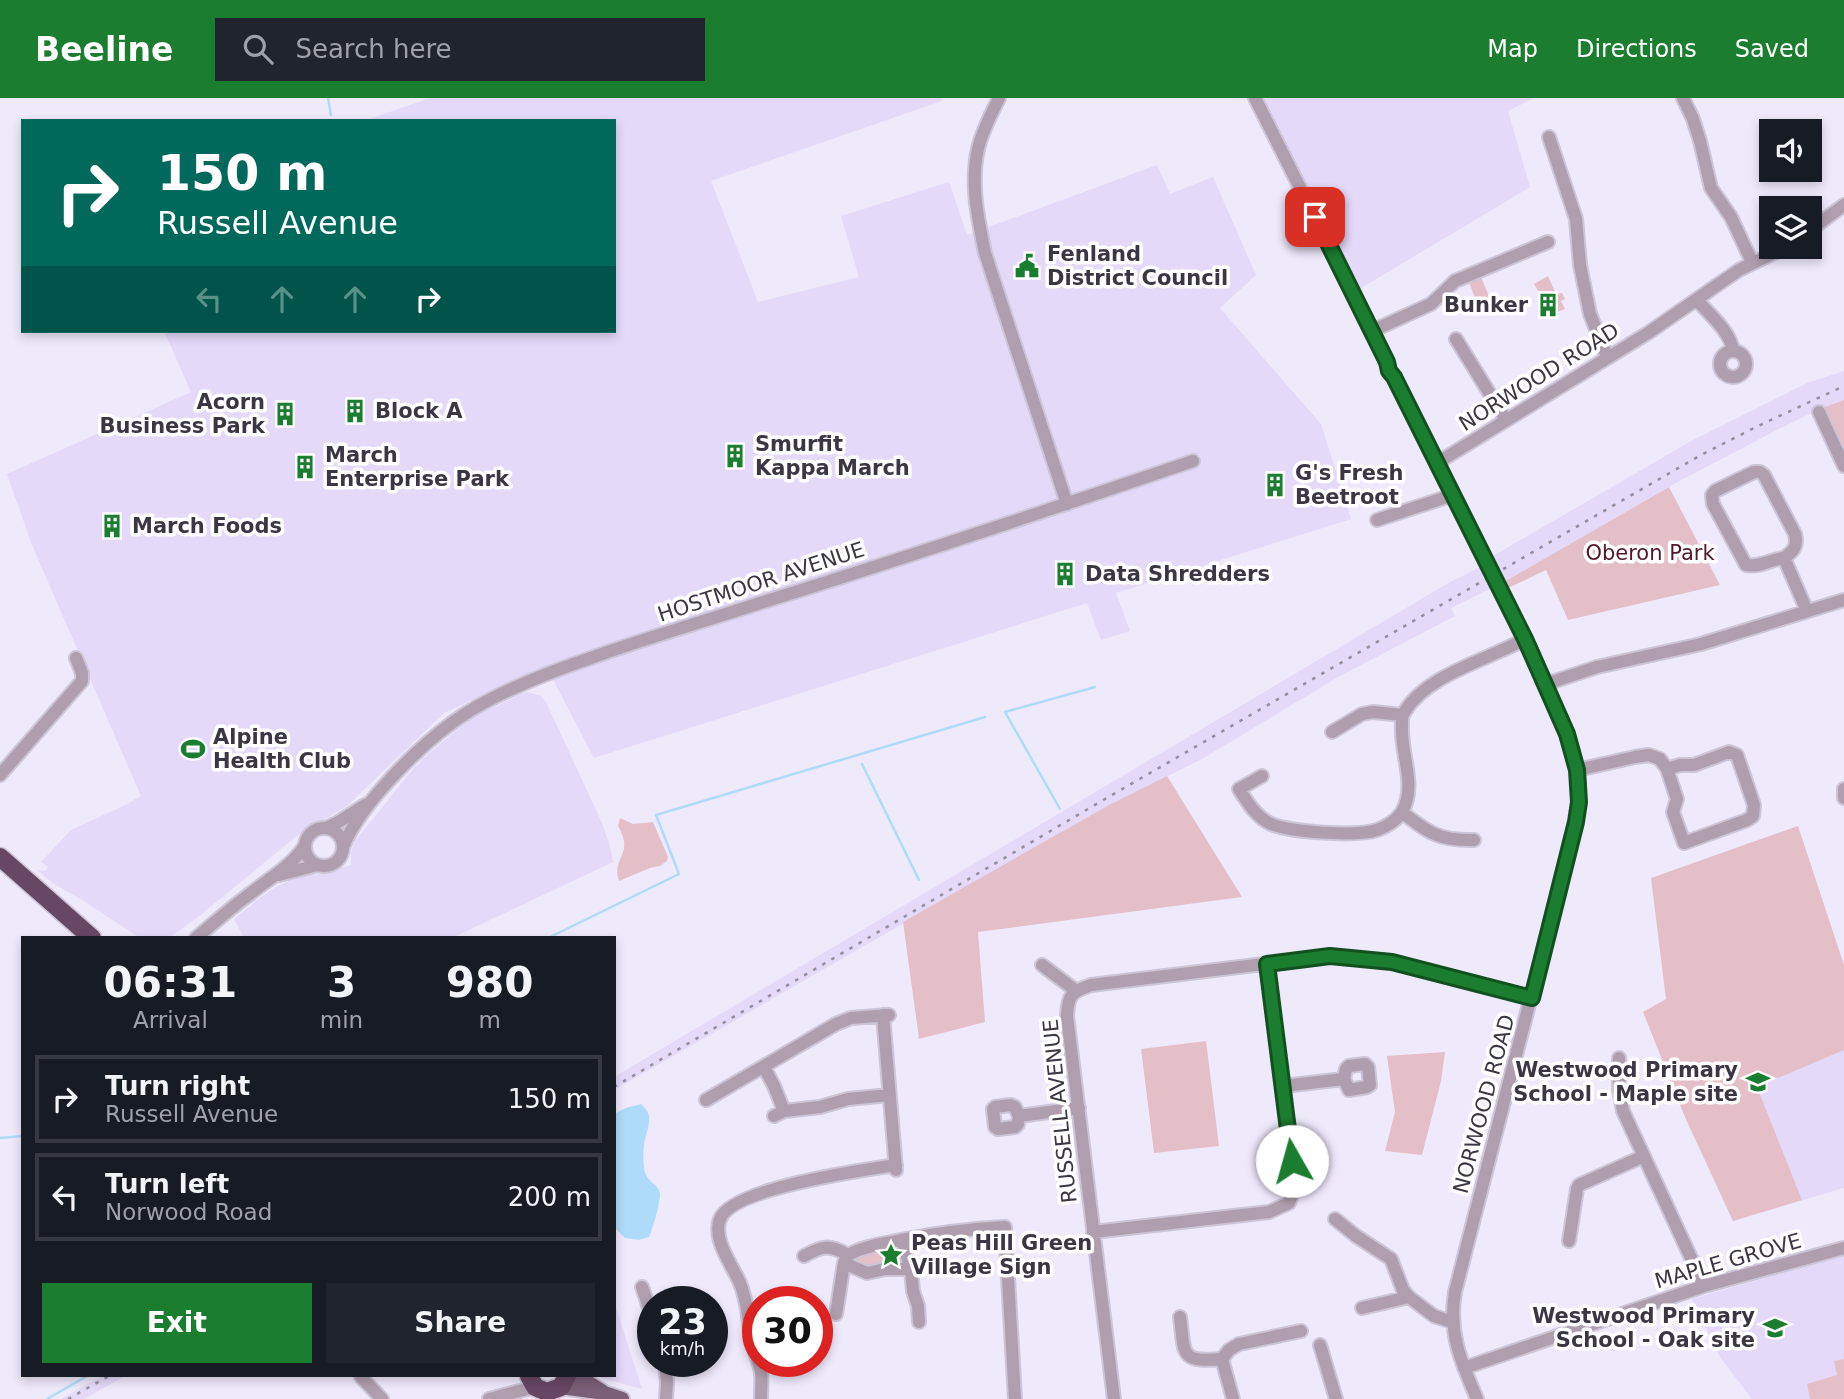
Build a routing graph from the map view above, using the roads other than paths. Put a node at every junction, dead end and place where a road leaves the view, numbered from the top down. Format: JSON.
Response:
{"nodes":[{"id":1,"x":999,"y":98,"type":"edge"},
{"id":2,"x":1255,"y":98,"type":"edge"},
{"id":3,"x":1683,"y":98,"type":"edge"},
{"id":4,"x":1549,"y":136,"type":"dead end"},
{"id":5,"x":1844,"y":205,"type":"edge"},
{"id":6,"x":1822,"y":221,"type":"edge"},
{"id":7,"x":1548,"y":242,"type":"dead end"},
{"id":8,"x":1759,"y":259,"type":"edge"},
{"id":9,"x":1752,"y":262,"type":"junction"},
{"id":10,"x":1697,"y":300,"type":"junction"},
{"id":11,"x":1372,"y":331,"type":"junction"},
{"id":12,"x":1456,"y":340,"type":"dead end"},
{"id":13,"x":1733,"y":351,"type":"dead end"},
{"id":14,"x":1607,"y":357,"type":"junction"},
{"id":15,"x":1819,"y":412,"type":"dead end"},
{"id":16,"x":1506,"y":420,"type":"junction"},
{"id":17,"x":1193,"y":461,"type":"dead end"},
{"id":18,"x":1437,"y":463,"type":"junction"},
{"id":19,"x":1844,"y":466,"type":"edge"},
{"id":20,"x":1453,"y":495,"type":"junction"},
{"id":21,"x":1067,"y":504,"type":"junction"},
{"id":22,"x":1377,"y":520,"type":"dead end"},
{"id":23,"x":1784,"y":558,"type":"junction"},
{"id":24,"x":1844,"y":600,"type":"edge"},
{"id":25,"x":1807,"y":611,"type":"junction"},
{"id":26,"x":1525,"y":639,"type":"junction"},
{"id":27,"x":76,"y":659,"type":"dead end"},
{"id":28,"x":1546,"y":684,"type":"junction"},
{"id":29,"x":1402,"y":715,"type":"junction"},
{"id":30,"x":1332,"y":732,"type":"dead end"},
{"id":31,"x":1667,"y":769,"type":"junction"},
{"id":32,"x":1577,"y":770,"type":"junction"},
{"id":33,"x":0,"y":775,"type":"edge"},
{"id":34,"x":1262,"y":776,"type":"dead end"},
{"id":35,"x":1844,"y":789,"type":"edge"},
{"id":36,"x":1844,"y":798,"type":"edge"},
{"id":37,"x":373,"y":800,"type":"junction"},
{"id":38,"x":1402,"y":812,"type":"junction"},
{"id":39,"x":326,"y":828,"type":"junction"},
{"id":40,"x":1474,"y":839,"type":"dead end"},
{"id":41,"x":304,"y":847,"type":"junction"},
{"id":42,"x":343,"y":847,"type":"junction"},
{"id":43,"x":0,"y":857,"type":"edge"},
{"id":44,"x":317,"y":865,"type":"junction"},
{"id":45,"x":276,"y":876,"type":"junction"},
{"id":46,"x":91,"y":936,"type":"edge"},
{"id":47,"x":198,"y":936,"type":"edge"},
{"id":48,"x":1267,"y":964,"type":"junction"},
{"id":49,"x":1042,"y":965,"type":"dead end"},
{"id":50,"x":1076,"y":990,"type":"junction"},
{"id":51,"x":1532,"y":998,"type":"junction"},
{"id":52,"x":1619,"y":1058,"type":"dead end"},
{"id":53,"x":764,"y":1067,"type":"junction"},
{"id":54,"x":1344,"y":1079,"type":"dead end"},
{"id":55,"x":1283,"y":1086,"type":"junction"},
{"id":56,"x":889,"y":1095,"type":"junction"},
{"id":57,"x":706,"y":1100,"type":"dead end"},
{"id":58,"x":1079,"y":1108,"type":"junction"},
{"id":59,"x":1019,"y":1116,"type":"dead end"},
{"id":60,"x":1644,"y":1156,"type":"junction"},
{"id":61,"x":1335,"y":1219,"type":"dead end"},
{"id":62,"x":1093,"y":1232,"type":"junction"},
{"id":63,"x":902,"y":1240,"type":"junction"},
{"id":64,"x":1569,"y":1241,"type":"dead end"},
{"id":65,"x":1844,"y":1248,"type":"edge"},
{"id":66,"x":804,"y":1256,"type":"dead end"},
{"id":67,"x":846,"y":1259,"type":"junction"},
{"id":68,"x":911,"y":1269,"type":"junction"},
{"id":69,"x":1704,"y":1286,"type":"junction"},
{"id":70,"x":1409,"y":1297,"type":"junction"},
{"id":71,"x":1363,"y":1308,"type":"dead end"},
{"id":72,"x":836,"y":1314,"type":"dead end"},
{"id":73,"x":1180,"y":1317,"type":"dead end"},
{"id":74,"x":919,"y":1322,"type":"dead end"},
{"id":75,"x":1452,"y":1322,"type":"junction"},
{"id":76,"x":1301,"y":1331,"type":"dead end"},
{"id":77,"x":1320,"y":1345,"type":"dead end"},
{"id":78,"x":1222,"y":1359,"type":"junction"},
{"id":79,"x":1464,"y":1368,"type":"junction"},
{"id":80,"x":361,"y":1377,"type":"dead end"},
{"id":81,"x":580,"y":1377,"type":"edge"},
{"id":82,"x":666,"y":1377,"type":"edge"},
{"id":83,"x":546,"y":1387,"type":"edge"},
{"id":84,"x":604,"y":1393,"type":"junction"},
{"id":85,"x":382,"y":1399,"type":"edge"},
{"id":86,"x":489,"y":1399,"type":"edge"},
{"id":87,"x":622,"y":1399,"type":"edge"},
{"id":88,"x":666,"y":1399,"type":"edge"},
{"id":89,"x":761,"y":1399,"type":"edge"},
{"id":90,"x":1015,"y":1399,"type":"edge"},
{"id":91,"x":1114,"y":1399,"type":"edge"},
{"id":92,"x":1233,"y":1399,"type":"edge"},
{"id":93,"x":1336,"y":1399,"type":"edge"},
{"id":94,"x":1477,"y":1399,"type":"edge"}],
"edges":[{"from":1,"to":21,"type":"street"},
{"from":2,"to":11,"type":"street"},
{"from":3,"to":9,"type":"street"},
{"from":4,"to":14,"type":"street"},
{"from":5,"to":6,"type":"street"},
{"from":7,"to":11,"type":"street"},
{"from":8,"to":9,"type":"street","name":"NORWOOD ROAD"},
{"from":9,"to":10,"type":"street","name":"NORWOOD ROAD"},
{"from":10,"to":13,"type":"street"},
{"from":10,"to":14,"type":"street","name":"NORWOOD ROAD"},
{"from":11,"to":18,"type":"street"},
{"from":12,"to":16,"type":"street"},
{"from":14,"to":16,"type":"street","name":"NORWOOD ROAD"},
{"from":15,"to":19,"type":"street"},
{"from":16,"to":18,"type":"street","name":"NORWOOD ROAD"},
{"from":17,"to":21,"type":"street","name":"HOSTMOOR AVENUE"},
{"from":18,"to":20,"type":"street","name":"NORWOOD ROAD"},
{"from":20,"to":22,"type":"street"},
{"from":20,"to":26,"type":"street","name":"NORWOOD ROAD"},
{"from":21,"to":37,"type":"street","name":"HOSTMOOR AVENUE"},
{"from":23,"to":23,"type":"street"},
{"from":23,"to":25,"type":"street"},
{"from":24,"to":25,"type":"street"},
{"from":25,"to":28,"type":"street"},
{"from":26,"to":28,"type":"street","name":"NORWOOD ROAD"},
{"from":26,"to":29,"type":"street"},
{"from":27,"to":33,"type":"street"},
{"from":28,"to":32,"type":"street","name":"NORWOOD ROAD"},
{"from":29,"to":30,"type":"street"},
{"from":29,"to":38,"type":"street"},
{"from":31,"to":31,"type":"street"},
{"from":31,"to":32,"type":"street"},
{"from":32,"to":51,"type":"street","name":"NORWOOD ROAD"},
{"from":34,"to":38,"type":"street"},
{"from":35,"to":36,"type":"street"},
{"from":37,"to":39,"type":"street","name":"HOSTMOOR AVENUE"},
{"from":37,"to":42,"type":"street","name":"HOSTMOOR AVENUE"},
{"from":38,"to":40,"type":"street"},
{"from":39,"to":41,"type":"street"},
{"from":39,"to":42,"type":"street"},
{"from":41,"to":44,"type":"street"},
{"from":41,"to":45,"type":"street"},
{"from":42,"to":44,"type":"street"},
{"from":43,"to":46,"type":"highway"},
{"from":44,"to":45,"type":"street"},
{"from":45,"to":47,"type":"street"},
{"from":48,"to":50,"type":"street","name":"RUSSELL AVENUE"},
{"from":48,"to":51,"type":"street","name":"RUSSELL AVENUE"},
{"from":48,"to":55,"type":"street"},
{"from":49,"to":50,"type":"street"},
{"from":50,"to":58,"type":"street","name":"RUSSELL AVENUE"},
{"from":51,"to":75,"type":"street","name":"NORWOOD ROAD"},
{"from":52,"to":60,"type":"street"},
{"from":53,"to":56,"type":"street"},
{"from":53,"to":56,"type":"street"},
{"from":53,"to":57,"type":"street"},
{"from":54,"to":55,"type":"street"},
{"from":55,"to":62,"type":"street"},
{"from":56,"to":89,"type":"street"},
{"from":58,"to":59,"type":"street"},
{"from":58,"to":62,"type":"street","name":"RUSSELL AVENUE"},
{"from":60,"to":64,"type":"street"},
{"from":60,"to":69,"type":"street"},
{"from":61,"to":70,"type":"street"},
{"from":62,"to":91,"type":"street","name":"RUSSELL AVENUE"},
{"from":63,"to":67,"type":"street"},
{"from":63,"to":68,"type":"street"},
{"from":63,"to":90,"type":"street"},
{"from":65,"to":69,"type":"street","name":"MAPLE GROVE"},
{"from":66,"to":67,"type":"street"},
{"from":67,"to":68,"type":"street"},
{"from":67,"to":72,"type":"street"},
{"from":68,"to":74,"type":"street"},
{"from":69,"to":79,"type":"street","name":"MAPLE GROVE"},
{"from":70,"to":71,"type":"street"},
{"from":70,"to":75,"type":"street"},
{"from":73,"to":78,"type":"street"},
{"from":75,"to":79,"type":"street","name":"NORWOOD ROAD"},
{"from":76,"to":78,"type":"street"},
{"from":77,"to":93,"type":"street"},
{"from":78,"to":92,"type":"street"},
{"from":79,"to":94,"type":"street","name":"NORWOOD ROAD"},
{"from":80,"to":85,"type":"street"},
{"from":81,"to":84,"type":"main road"},
{"from":82,"to":88,"type":"street"},
{"from":83,"to":84,"type":"main road"},
{"from":83,"to":86,"type":"street"},
{"from":84,"to":87,"type":"main road"}]}
